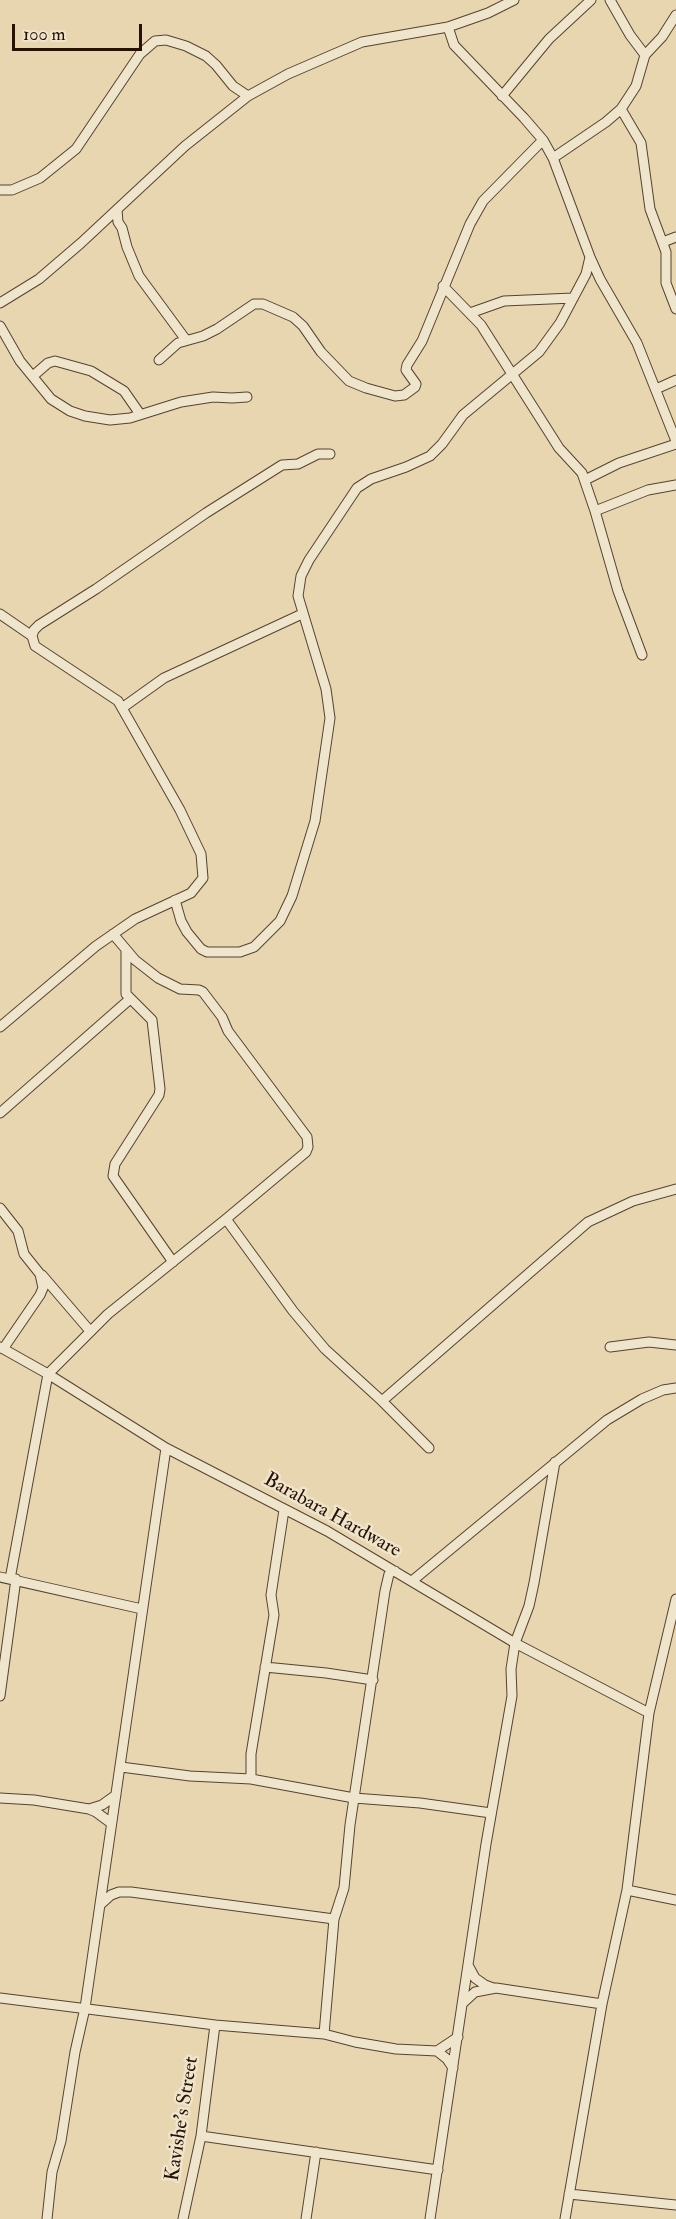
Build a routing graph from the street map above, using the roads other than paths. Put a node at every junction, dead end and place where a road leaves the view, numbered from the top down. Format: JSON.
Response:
{"nodes":[{"id":1,"x":514,"y":0,"type":"edge"},
{"id":2,"x":591,"y":0,"type":"edge"},
{"id":3,"x":610,"y":0,"type":"edge"},
{"id":4,"x":676,"y":15,"type":"edge"},
{"id":5,"x":673,"y":26,"type":"edge"},
{"id":6,"x":448,"y":27,"type":"junction"},
{"id":7,"x":645,"y":55,"type":"junction"},
{"id":8,"x":248,"y":96,"type":"junction"},
{"id":9,"x":502,"y":96,"type":"junction"},
{"id":10,"x":621,"y":109,"type":"junction"},
{"id":11,"x":543,"y":140,"type":"junction"},
{"id":12,"x":553,"y":158,"type":"junction"},
{"id":13,"x":0,"y":190,"type":"edge"},
{"id":14,"x":117,"y":210,"type":"junction"},
{"id":15,"x":676,"y":237,"type":"edge"},
{"id":16,"x":663,"y":242,"type":"junction"},
{"id":17,"x":590,"y":257,"type":"junction"},
{"id":18,"x":443,"y":286,"type":"junction"},
{"id":19,"x":573,"y":298,"type":"junction"},
{"id":20,"x":0,"y":303,"type":"edge"},
{"id":21,"x":676,"y":309,"type":"edge"},
{"id":22,"x":470,"y":313,"type":"junction"},
{"id":23,"x":0,"y":326,"type":"edge"},
{"id":24,"x":186,"y":340,"type":"junction"},
{"id":25,"x":159,"y":360,"type":"dead end"},
{"id":26,"x":33,"y":376,"type":"junction"},
{"id":27,"x":512,"y":376,"type":"junction"},
{"id":28,"x":676,"y":380,"type":"edge"},
{"id":29,"x":656,"y":389,"type":"junction"},
{"id":30,"x":247,"y":397,"type":"dead end"},
{"id":31,"x":140,"y":414,"type":"junction"},
{"id":32,"x":676,"y":442,"type":"edge"},
{"id":33,"x":330,"y":454,"type":"dead end"},
{"id":34,"x":585,"y":480,"type":"junction"},
{"id":35,"x":676,"y":485,"type":"edge"},
{"id":36,"x":595,"y":511,"type":"junction"},
{"id":37,"x":0,"y":614,"type":"edge"},
{"id":38,"x":302,"y":615,"type":"junction"},
{"id":39,"x":32,"y":636,"type":"junction"},
{"id":40,"x":642,"y":655,"type":"dead end"},
{"id":41,"x":122,"y":708,"type":"junction"},
{"id":42,"x":175,"y":900,"type":"junction"},
{"id":43,"x":113,"y":934,"type":"junction"},
{"id":44,"x":126,"y":951,"type":"junction"},
{"id":45,"x":130,"y":999,"type":"junction"},
{"id":46,"x":0,"y":1027,"type":"edge"},
{"id":47,"x":0,"y":1113,"type":"edge"},
{"id":48,"x":676,"y":1189,"type":"edge"},
{"id":49,"x":0,"y":1208,"type":"edge"},
{"id":50,"x":226,"y":1220,"type":"junction"},
{"id":51,"x":173,"y":1262,"type":"junction"},
{"id":52,"x":40,"y":1274,"type":"junction"},
{"id":53,"x":90,"y":1331,"type":"junction"},
{"id":54,"x":676,"y":1345,"type":"edge"},
{"id":55,"x":610,"y":1347,"type":"dead end"},
{"id":56,"x":2,"y":1348,"type":"edge"},
{"id":57,"x":48,"y":1374,"type":"junction"},
{"id":58,"x":676,"y":1388,"type":"edge"},
{"id":59,"x":382,"y":1401,"type":"junction"},
{"id":60,"x":166,"y":1448,"type":"junction"},
{"id":61,"x":429,"y":1448,"type":"dead end"},
{"id":62,"x":555,"y":1462,"type":"junction"},
{"id":63,"x":284,"y":1510,"type":"junction"},
{"id":64,"x":395,"y":1571,"type":"junction"},
{"id":65,"x":9,"y":1578,"type":"edge"},
{"id":66,"x":411,"y":1581,"type":"junction"},
{"id":67,"x":676,"y":1599,"type":"edge"},
{"id":68,"x":142,"y":1609,"type":"junction"},
{"id":69,"x":515,"y":1643,"type":"junction"},
{"id":70,"x":265,"y":1667,"type":"junction"},
{"id":71,"x":372,"y":1680,"type":"junction"},
{"id":72,"x":0,"y":1696,"type":"edge"},
{"id":73,"x":649,"y":1713,"type":"junction"},
{"id":74,"x":121,"y":1767,"type":"junction"},
{"id":75,"x":250,"y":1779,"type":"junction"},
{"id":76,"x":116,"y":1795,"type":"junction"},
{"id":77,"x":0,"y":1798,"type":"edge"},
{"id":78,"x":354,"y":1798,"type":"junction"},
{"id":79,"x":89,"y":1809,"type":"junction"},
{"id":80,"x":491,"y":1813,"type":"junction"},
{"id":81,"x":111,"y":1823,"type":"junction"},
{"id":82,"x":104,"y":1875,"type":"junction"},
{"id":83,"x":627,"y":1890,"type":"junction"},
{"id":84,"x":119,"y":1892,"type":"junction"},
{"id":85,"x":676,"y":1900,"type":"edge"},
{"id":86,"x":100,"y":1905,"type":"junction"},
{"id":87,"x":334,"y":1919,"type":"junction"},
{"id":88,"x":469,"y":1966,"type":"junction"},
{"id":89,"x":496,"y":1988,"type":"junction"},
{"id":90,"x":0,"y":1998,"type":"edge"},
{"id":91,"x":464,"y":2003,"type":"junction"},
{"id":92,"x":602,"y":2004,"type":"junction"},
{"id":93,"x":85,"y":2008,"type":"junction"},
{"id":94,"x":215,"y":2025,"type":"junction"},
{"id":95,"x":324,"y":2034,"type":"junction"},
{"id":96,"x":458,"y":2037,"type":"junction"},
{"id":97,"x":437,"y":2051,"type":"junction"},
{"id":98,"x":453,"y":2068,"type":"junction"},
{"id":99,"x":201,"y":2136,"type":"junction"},
{"id":100,"x":316,"y":2152,"type":"junction"},
{"id":101,"x":438,"y":2170,"type":"junction"},
{"id":102,"x":569,"y":2194,"type":"junction"},
{"id":103,"x":676,"y":2205,"type":"edge"},
{"id":104,"x":47,"y":2219,"type":"edge"},
{"id":105,"x":183,"y":2219,"type":"edge"},
{"id":106,"x":306,"y":2219,"type":"edge"},
{"id":107,"x":430,"y":2219,"type":"edge"},
{"id":108,"x":565,"y":2219,"type":"edge"}],
"edges":[{"from":1,"to":6,"type":"street"},
{"from":2,"to":9,"type":"street"},
{"from":3,"to":7,"type":"street"},
{"from":4,"to":5,"type":"street"},
{"from":5,"to":7,"type":"street"},
{"from":6,"to":8,"type":"street"},
{"from":6,"to":9,"type":"street"},
{"from":7,"to":10,"type":"street"},
{"from":8,"to":13,"type":"street"},
{"from":8,"to":14,"type":"street"},
{"from":9,"to":11,"type":"street"},
{"from":10,"to":12,"type":"street"},
{"from":10,"to":16,"type":"street"},
{"from":11,"to":12,"type":"street"},
{"from":11,"to":18,"type":"street"},
{"from":12,"to":17,"type":"street"},
{"from":14,"to":20,"type":"street"},
{"from":14,"to":24,"type":"street"},
{"from":15,"to":16,"type":"street"},
{"from":16,"to":21,"type":"street"},
{"from":17,"to":19,"type":"street"},
{"from":17,"to":29,"type":"street"},
{"from":18,"to":22,"type":"street"},
{"from":18,"to":24,"type":"street"},
{"from":19,"to":22,"type":"street"},
{"from":19,"to":27,"type":"street"},
{"from":22,"to":27,"type":"street"},
{"from":23,"to":26,"type":"street"},
{"from":24,"to":25,"type":"street"},
{"from":26,"to":31,"type":"street"},
{"from":26,"to":31,"type":"street"},
{"from":27,"to":34,"type":"street"},
{"from":27,"to":38,"type":"street"},
{"from":28,"to":29,"type":"street"},
{"from":29,"to":32,"type":"street"},
{"from":30,"to":31,"type":"street"},
{"from":32,"to":34,"type":"street"},
{"from":33,"to":39,"type":"street"},
{"from":34,"to":36,"type":"street"},
{"from":35,"to":36,"type":"street"},
{"from":36,"to":40,"type":"street"},
{"from":37,"to":39,"type":"street"},
{"from":38,"to":41,"type":"street"},
{"from":38,"to":42,"type":"street"},
{"from":39,"to":41,"type":"street"},
{"from":41,"to":42,"type":"street"},
{"from":42,"to":43,"type":"street"},
{"from":43,"to":44,"type":"street"},
{"from":43,"to":46,"type":"street"},
{"from":44,"to":45,"type":"street"},
{"from":44,"to":50,"type":"street"},
{"from":45,"to":47,"type":"street"},
{"from":45,"to":51,"type":"street"},
{"from":48,"to":59,"type":"street"},
{"from":49,"to":52,"type":"street"},
{"from":50,"to":51,"type":"street"},
{"from":50,"to":59,"type":"street"},
{"from":51,"to":53,"type":"street"},
{"from":52,"to":53,"type":"street"},
{"from":52,"to":56,"type":"street"},
{"from":53,"to":57,"type":"street"},
{"from":54,"to":55,"type":"street"},
{"from":56,"to":57,"type":"street","name":"Barabara Hardware"},
{"from":57,"to":60,"type":"street","name":"Barabara Hardware"},
{"from":57,"to":65,"type":"street"},
{"from":58,"to":62,"type":"street"},
{"from":59,"to":61,"type":"street"},
{"from":60,"to":63,"type":"street","name":"Barabara Hardware"},
{"from":60,"to":68,"type":"street"},
{"from":62,"to":66,"type":"street"},
{"from":62,"to":69,"type":"street"},
{"from":63,"to":64,"type":"street","name":"Barabara Hardware"},
{"from":63,"to":70,"type":"street"},
{"from":64,"to":66,"type":"street","name":"Barabara Hardware"},
{"from":64,"to":71,"type":"street"},
{"from":65,"to":68,"type":"street"},
{"from":65,"to":72,"type":"street"},
{"from":66,"to":69,"type":"street","name":"Barabara Hardware"},
{"from":67,"to":73,"type":"street"},
{"from":68,"to":74,"type":"street"},
{"from":69,"to":73,"type":"street","name":"Barabara Hardware"},
{"from":69,"to":80,"type":"street"},
{"from":70,"to":71,"type":"street"},
{"from":70,"to":75,"type":"street"},
{"from":71,"to":78,"type":"street"},
{"from":73,"to":83,"type":"street"},
{"from":74,"to":75,"type":"street"},
{"from":74,"to":76,"type":"street"},
{"from":75,"to":78,"type":"street"},
{"from":76,"to":79,"type":"street"},
{"from":76,"to":81,"type":"street"},
{"from":77,"to":79,"type":"street"},
{"from":78,"to":80,"type":"street"},
{"from":78,"to":87,"type":"street"},
{"from":79,"to":81,"type":"street"},
{"from":80,"to":88,"type":"street"},
{"from":81,"to":82,"type":"street"},
{"from":82,"to":84,"type":"street"},
{"from":82,"to":86,"type":"street"},
{"from":83,"to":85,"type":"street"},
{"from":83,"to":92,"type":"street"},
{"from":84,"to":86,"type":"street"},
{"from":84,"to":87,"type":"street"},
{"from":86,"to":93,"type":"street"},
{"from":87,"to":95,"type":"street"},
{"from":88,"to":89,"type":"street"},
{"from":88,"to":91,"type":"street"},
{"from":89,"to":91,"type":"street"},
{"from":89,"to":92,"type":"street"},
{"from":90,"to":93,"type":"street"},
{"from":91,"to":96,"type":"street"},
{"from":92,"to":102,"type":"street"},
{"from":93,"to":94,"type":"street"},
{"from":93,"to":104,"type":"street"},
{"from":94,"to":95,"type":"street"},
{"from":94,"to":99,"type":"street","name":"Kavishe’s Street"},
{"from":95,"to":97,"type":"street"},
{"from":96,"to":97,"type":"street"},
{"from":96,"to":98,"type":"street"},
{"from":97,"to":98,"type":"street"},
{"from":98,"to":101,"type":"street"},
{"from":99,"to":100,"type":"street"},
{"from":99,"to":105,"type":"street","name":"Kavishe’s Street"},
{"from":100,"to":101,"type":"street"},
{"from":100,"to":106,"type":"street"},
{"from":101,"to":107,"type":"street"},
{"from":102,"to":103,"type":"street"},
{"from":102,"to":108,"type":"street"}]}
